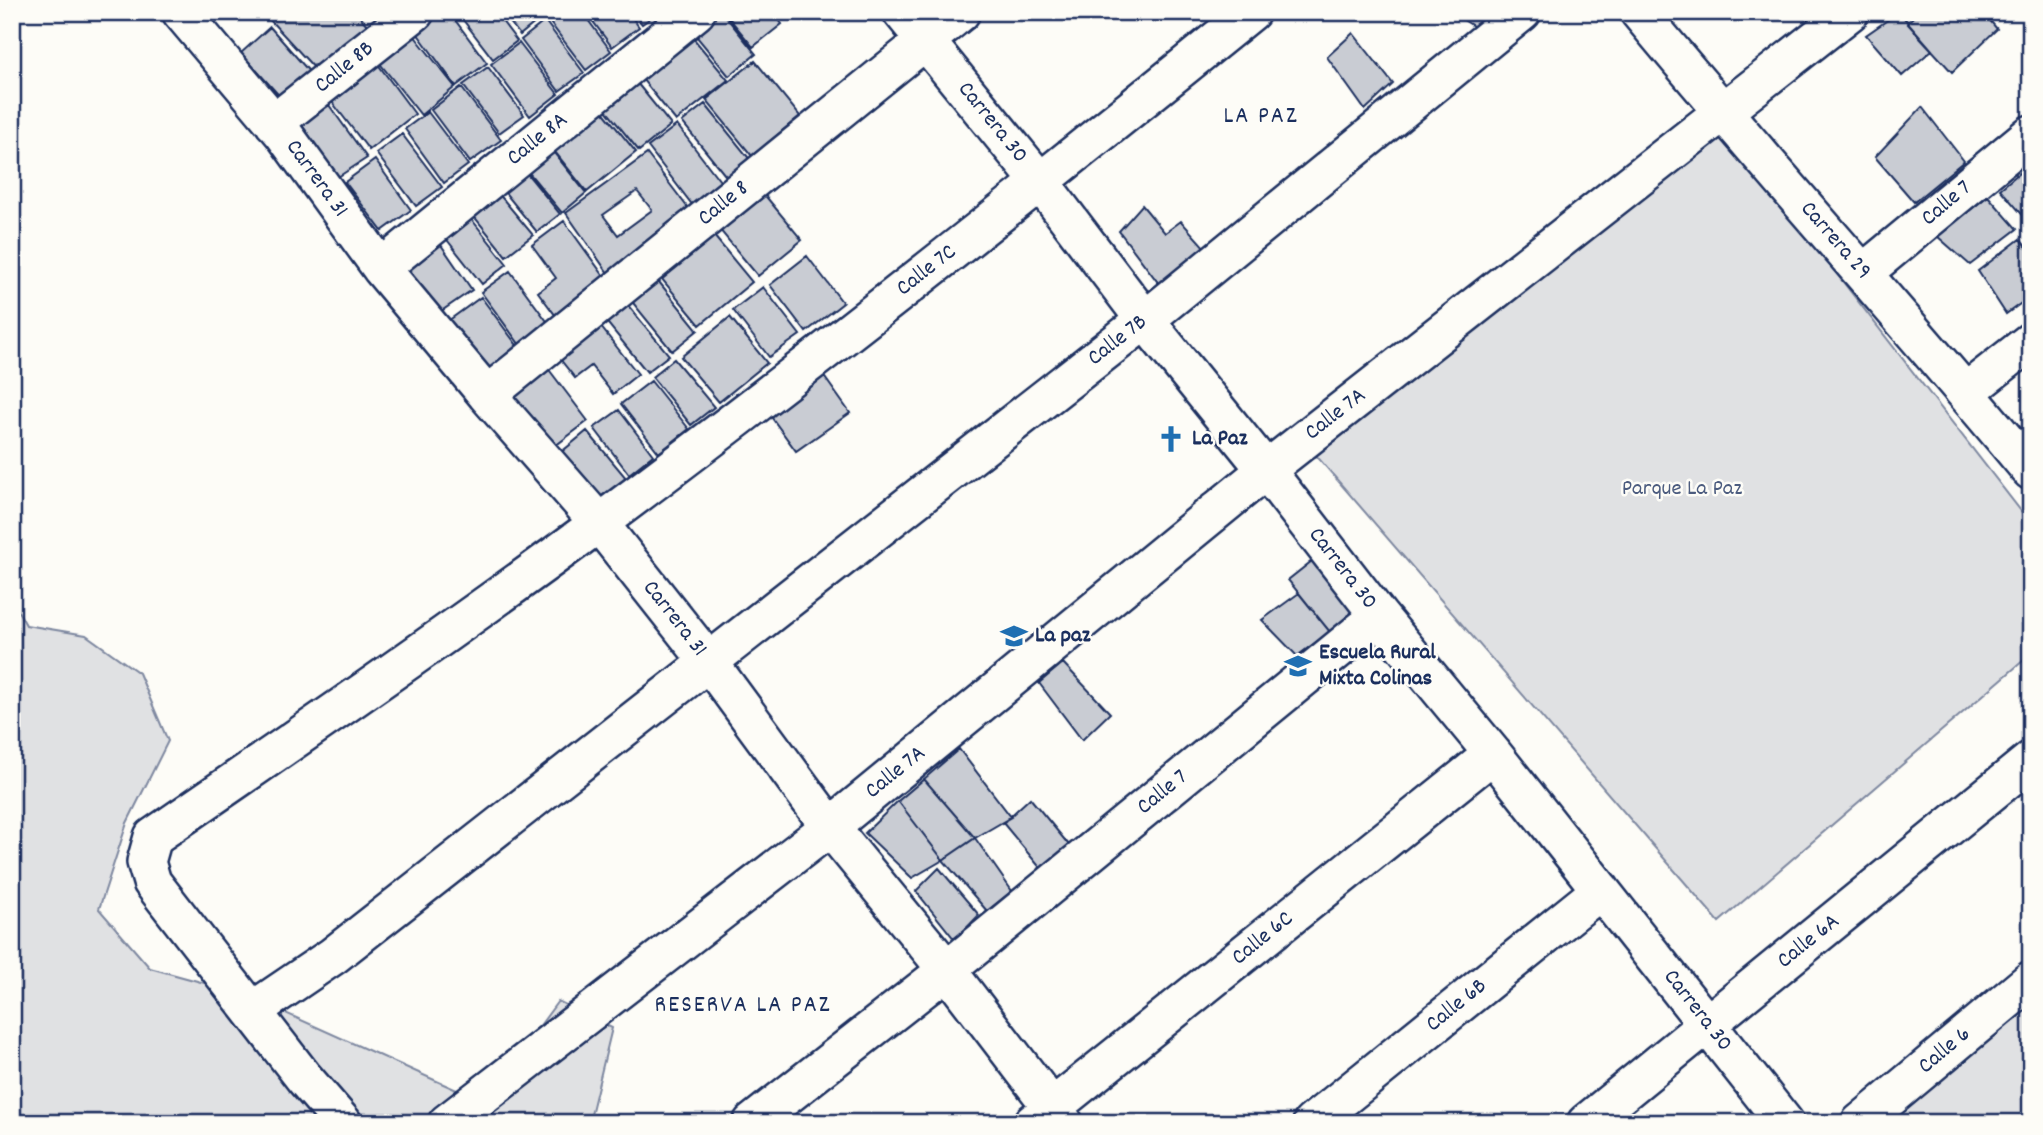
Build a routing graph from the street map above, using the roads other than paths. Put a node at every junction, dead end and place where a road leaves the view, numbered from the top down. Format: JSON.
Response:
{"nodes":[{"id":1,"x":181,"y":12,"type":"edge"},
{"id":2,"x":415,"y":12,"type":"edge"},
{"id":3,"x":696,"y":12,"type":"edge"},
{"id":4,"x":902,"y":12,"type":"edge"},
{"id":5,"x":961,"y":12,"type":"edge"},
{"id":6,"x":1251,"y":12,"type":"edge"},
{"id":7,"x":1522,"y":12,"type":"edge"},
{"id":8,"x":1639,"y":12,"type":"edge"},
{"id":9,"x":1850,"y":12,"type":"edge"},
{"id":10,"x":926,"y":41,"type":"junction"},
{"id":11,"x":1722,"y":113,"type":"junction"},
{"id":12,"x":274,"y":123,"type":"junction"},
{"id":13,"x":2031,"y":134,"type":"edge"},
{"id":14,"x":1041,"y":183,"type":"junction"},
{"id":15,"x":381,"y":268,"type":"junction"},
{"id":16,"x":1863,"y":273,"type":"junction"},
{"id":17,"x":1144,"y":320,"type":"junction"},
{"id":18,"x":2031,"y":341,"type":"edge"},
{"id":19,"x":1966,"y":393,"type":"junction"},
{"id":20,"x":487,"y":395,"type":"junction"},
{"id":21,"x":1266,"y":470,"type":"junction"},
{"id":22,"x":2031,"y":471,"type":"edge"},
{"id":23,"x":599,"y":523,"type":"junction"},
{"id":24,"x":1379,"y":616,"type":"junction"},
{"id":25,"x":708,"y":661,"type":"junction"},
{"id":26,"x":1493,"y":754,"type":"junction"},
{"id":27,"x":2031,"y":760,"type":"edge"},
{"id":28,"x":830,"y":827,"type":"junction"},
{"id":29,"x":1601,"y":890,"type":"junction"},
{"id":30,"x":947,"y":970,"type":"junction"},
{"id":31,"x":2031,"y":980,"type":"edge"},
{"id":32,"x":252,"y":1011,"type":"junction"},
{"id":33,"x":1709,"y":1024,"type":"junction"},
{"id":34,"x":1049,"y":1118,"type":"edge"},
{"id":35,"x":343,"y":1123,"type":"edge"},
{"id":36,"x":447,"y":1123,"type":"edge"},
{"id":37,"x":752,"y":1123,"type":"edge"},
{"id":38,"x":1312,"y":1123,"type":"edge"},
{"id":39,"x":1586,"y":1123,"type":"edge"},
{"id":40,"x":1785,"y":1123,"type":"edge"},
{"id":41,"x":1860,"y":1123,"type":"edge"}],
"edges":[{"from":1,"to":12,"type":"street","name":"Carrera 31"},
{"from":2,"to":12,"type":"street","name":"Calle 8B"},
{"from":3,"to":15,"type":"street","name":"Calle 8A"},
{"from":4,"to":10,"type":"street","name":"Carrera 30"},
{"from":5,"to":10,"type":"street","name":"Calle 8"},
{"from":6,"to":14,"type":"street","name":"Calle 7C"},
{"from":7,"to":17,"type":"street","name":"Calle 7B"},
{"from":8,"to":11,"type":"street","name":"Carrera 29"},
{"from":9,"to":11,"type":"street","name":"Calle 7A"},
{"from":10,"to":14,"type":"street","name":"Carrera 30"},
{"from":10,"to":20,"type":"street","name":"Calle 8"},
{"from":11,"to":16,"type":"street","name":"Carrera 29"},
{"from":11,"to":21,"type":"street","name":"Calle 7A"},
{"from":12,"to":15,"type":"street","name":"Carrera 31"},
{"from":13,"to":16,"type":"street","name":"Calle 7"},
{"from":14,"to":17,"type":"street","name":"Carrera 30"},
{"from":14,"to":23,"type":"street","name":"Calle 7C"},
{"from":15,"to":20,"type":"street","name":"Carrera 31"},
{"from":16,"to":19,"type":"street","name":"Carrera 29"},
{"from":17,"to":21,"type":"street","name":"Carrera 30"},
{"from":17,"to":25,"type":"street","name":"Calle 7B"},
{"from":18,"to":19,"type":"street"},
{"from":19,"to":22,"type":"street","name":"Carrera 29"},
{"from":20,"to":23,"type":"street","name":"Carrera 31"},
{"from":21,"to":24,"type":"street","name":"Carrera 30"},
{"from":21,"to":28,"type":"street","name":"Calle 7A"},
{"from":23,"to":25,"type":"street","name":"Carrera 31"},
{"from":23,"to":32,"type":"street","name":"Calle 7C"},
{"from":24,"to":26,"type":"street","name":"Carrera 30"},
{"from":24,"to":30,"type":"street","name":"Calle 7"},
{"from":25,"to":28,"type":"street","name":"Carrera 31"},
{"from":25,"to":32,"type":"street","name":"Calle 7B"},
{"from":26,"to":29,"type":"street","name":"Carrera 30"},
{"from":26,"to":34,"type":"street","name":"Calle 6C"},
{"from":27,"to":33,"type":"street","name":"Calle 6A"},
{"from":28,"to":30,"type":"street","name":"Carrera 31"},
{"from":28,"to":36,"type":"street","name":"Calle 7A"},
{"from":29,"to":33,"type":"street","name":"Carrera 30"},
{"from":29,"to":38,"type":"street","name":"Calle 6B"},
{"from":30,"to":34,"type":"street","name":"Carrera 31"},
{"from":30,"to":37,"type":"street","name":"Calle 7"},
{"from":31,"to":41,"type":"street","name":"Calle 6"},
{"from":32,"to":35,"type":"street","name":"Calle 7C"},
{"from":33,"to":39,"type":"street","name":"Calle 6A"},
{"from":33,"to":40,"type":"street","name":"Carrera 30"}]}
